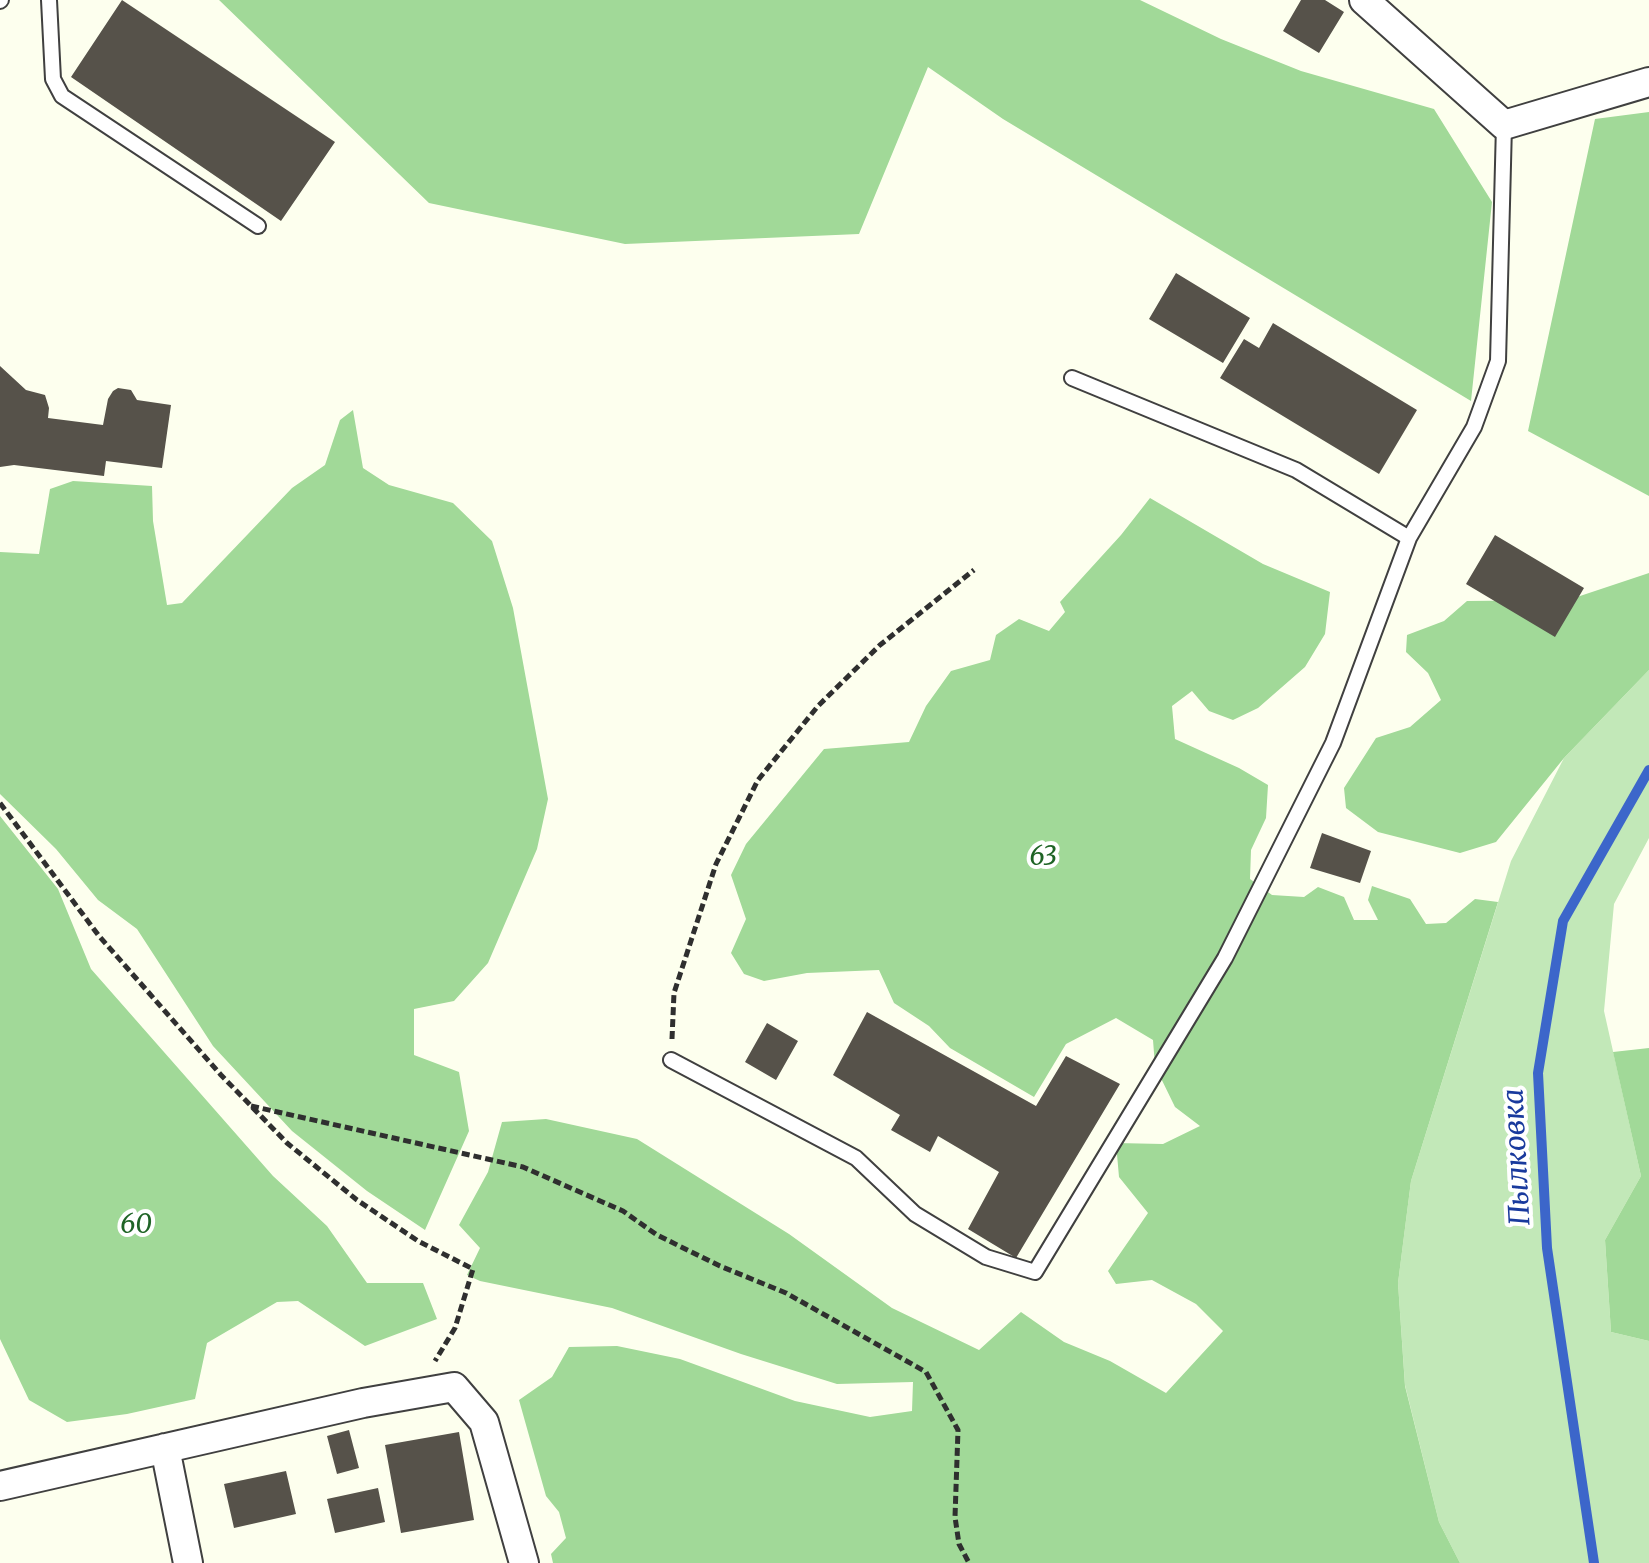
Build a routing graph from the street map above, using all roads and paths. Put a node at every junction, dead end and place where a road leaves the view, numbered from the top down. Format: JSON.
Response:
{"nodes":[{"id":1,"x":49,"y":0,"type":"edge"},
{"id":2,"x":1364,"y":0,"type":"edge"},
{"id":3,"x":1649,"y":82,"type":"edge"},
{"id":4,"x":1504,"y":125,"type":"junction"},
{"id":5,"x":258,"y":226,"type":"dead end"},
{"id":6,"x":1072,"y":378,"type":"dead end"},
{"id":7,"x":1409,"y":538,"type":"junction"},
{"id":8,"x":974,"y":570,"type":"dead end"},
{"id":9,"x":0,"y":803,"type":"edge"},
{"id":10,"x":671,"y":1060,"type":"joint"},
{"id":11,"x":251,"y":1106,"type":"junction"},
{"id":12,"x":415,"y":1392,"type":"junction"},
{"id":13,"x":165,"y":1448,"type":"junction"},
{"id":14,"x":0,"y":1486,"type":"edge"},
{"id":15,"x":188,"y":1563,"type":"edge"},
{"id":16,"x":524,"y":1563,"type":"edge"},
{"id":17,"x":969,"y":1563,"type":"edge"}],
"edges":[{"from":1,"to":5,"type":"lane"},
{"from":2,"to":4,"type":"street"},
{"from":3,"to":4,"type":"street"},
{"from":4,"to":7,"type":"lane"},
{"from":6,"to":7,"type":"lane"},
{"from":7,"to":10,"type":"lane"},
{"from":8,"to":10,"type":"path"},
{"from":9,"to":11,"type":"path"},
{"from":11,"to":12,"type":"path"},
{"from":11,"to":17,"type":"path"},
{"from":12,"to":13,"type":"street"},
{"from":12,"to":16,"type":"street"},
{"from":13,"to":14,"type":"street"},
{"from":13,"to":15,"type":"street"}]}
